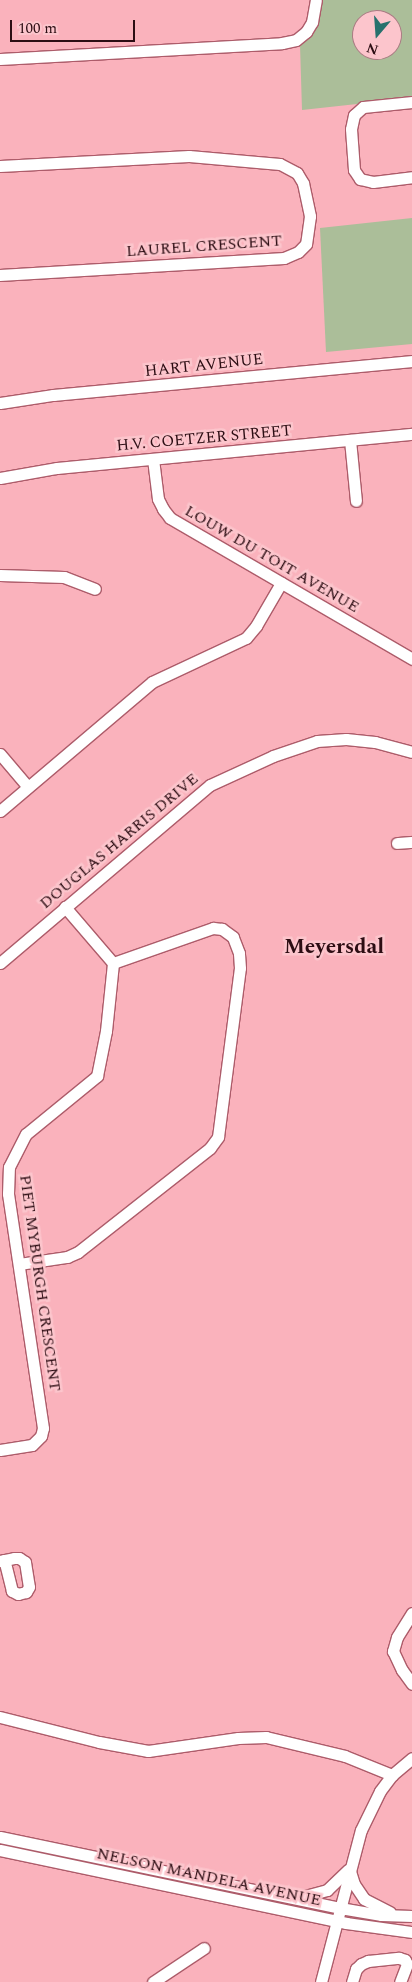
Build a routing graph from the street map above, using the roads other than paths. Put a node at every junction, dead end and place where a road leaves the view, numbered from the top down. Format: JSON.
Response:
{"nodes":[{"id":1,"x":316,"y":0,"type":"edge"},
{"id":2,"x":0,"y":59,"type":"edge"},
{"id":3,"x":412,"y":102,"type":"edge"},
{"id":4,"x":0,"y":166,"type":"edge"},
{"id":5,"x":412,"y":177,"type":"edge"},
{"id":6,"x":0,"y":275,"type":"edge"},
{"id":7,"x":412,"y":361,"type":"edge"},
{"id":8,"x":0,"y":403,"type":"edge"},
{"id":9,"x":412,"y":434,"type":"edge"},
{"id":10,"x":350,"y":440,"type":"junction"},
{"id":11,"x":152,"y":459,"type":"junction"},
{"id":12,"x":0,"y":478,"type":"edge"},
{"id":13,"x":356,"y":501,"type":"dead end"},
{"id":14,"x":0,"y":575,"type":"edge"},
{"id":15,"x":282,"y":583,"type":"junction"},
{"id":16,"x":95,"y":590,"type":"dead end"},
{"id":17,"x":412,"y":659,"type":"edge"},
{"id":18,"x":412,"y":752,"type":"edge"},
{"id":19,"x":0,"y":754,"type":"edge"},
{"id":20,"x":28,"y":787,"type":"junction"},
{"id":21,"x":0,"y":811,"type":"edge"},
{"id":22,"x":412,"y":842,"type":"edge"},
{"id":23,"x":398,"y":843,"type":"dead end"},
{"id":24,"x":65,"y":907,"type":"junction"},
{"id":25,"x":0,"y":963,"type":"edge"},
{"id":26,"x":114,"y":963,"type":"junction"},
{"id":27,"x":18,"y":1264,"type":"junction"},
{"id":28,"x":0,"y":1450,"type":"edge"},
{"id":29,"x":412,"y":1613,"type":"edge"},
{"id":30,"x":412,"y":1684,"type":"edge"},
{"id":31,"x":0,"y":1717,"type":"edge"},
{"id":32,"x":412,"y":1758,"type":"edge"},
{"id":33,"x":392,"y":1775,"type":"junction"},
{"id":34,"x":0,"y":1837,"type":"edge"},
{"id":35,"x":0,"y":1850,"type":"edge"},
{"id":36,"x":350,"y":1868,"type":"junction"},
{"id":37,"x":295,"y":1898,"type":"junction"},
{"id":38,"x":340,"y":1908,"type":"junction"},
{"id":39,"x":412,"y":1916,"type":"edge"},
{"id":40,"x":337,"y":1921,"type":"junction"},
{"id":41,"x":412,"y":1932,"type":"edge"},
{"id":42,"x":204,"y":1948,"type":"dead end"},
{"id":43,"x":154,"y":1982,"type":"edge"},
{"id":44,"x":322,"y":1982,"type":"edge"},
{"id":45,"x":352,"y":1982,"type":"edge"},
{"id":46,"x":400,"y":1982,"type":"edge"}],
"edges":[{"from":1,"to":2,"type":"street"},
{"from":3,"to":5,"type":"street"},
{"from":4,"to":6,"type":"street","name":"LAUREL CRESCENT"},
{"from":7,"to":8,"type":"street","name":"HART AVENUE"},
{"from":9,"to":10,"type":"street","name":"H.V. COETZER STREET"},
{"from":10,"to":11,"type":"street","name":"H.V. COETZER STREET"},
{"from":10,"to":13,"type":"street"},
{"from":11,"to":12,"type":"street","name":"H.V. COETZER STREET"},
{"from":11,"to":15,"type":"street","name":"LOUW DU TOIT AVENUE"},
{"from":14,"to":16,"type":"street"},
{"from":15,"to":17,"type":"street","name":"LOUW DU TOIT AVENUE"},
{"from":15,"to":20,"type":"street"},
{"from":18,"to":24,"type":"street","name":"DOUGLAS HARRIS DRIVE"},
{"from":19,"to":20,"type":"street"},
{"from":20,"to":21,"type":"street"},
{"from":22,"to":23,"type":"street"},
{"from":24,"to":25,"type":"street","name":"DOUGLAS HARRIS DRIVE"},
{"from":24,"to":26,"type":"street"},
{"from":26,"to":27,"type":"street","name":"PIET MYBURGH CRESCENT"},
{"from":26,"to":27,"type":"street"},
{"from":27,"to":28,"type":"street","name":"PIET MYBURGH CRESCENT"},
{"from":29,"to":30,"type":"street"},
{"from":31,"to":33,"type":"street"},
{"from":32,"to":33,"type":"street"},
{"from":33,"to":36,"type":"street"},
{"from":34,"to":37,"type":"street","name":"NELSON MANDELA AVENUE"},
{"from":35,"to":40,"type":"street","name":"NELSON MANDELA AVENUE"},
{"from":36,"to":37,"type":"street"},
{"from":36,"to":38,"type":"street"},
{"from":36,"to":39,"type":"street"},
{"from":37,"to":38,"type":"street","name":"NELSON MANDELA AVENUE"},
{"from":38,"to":39,"type":"street","name":"NELSON MANDELA AVENUE"},
{"from":38,"to":40,"type":"street"},
{"from":40,"to":41,"type":"street","name":"NELSON MANDELA AVENUE"},
{"from":40,"to":44,"type":"street"},
{"from":42,"to":43,"type":"street"},
{"from":45,"to":46,"type":"street"}]}
